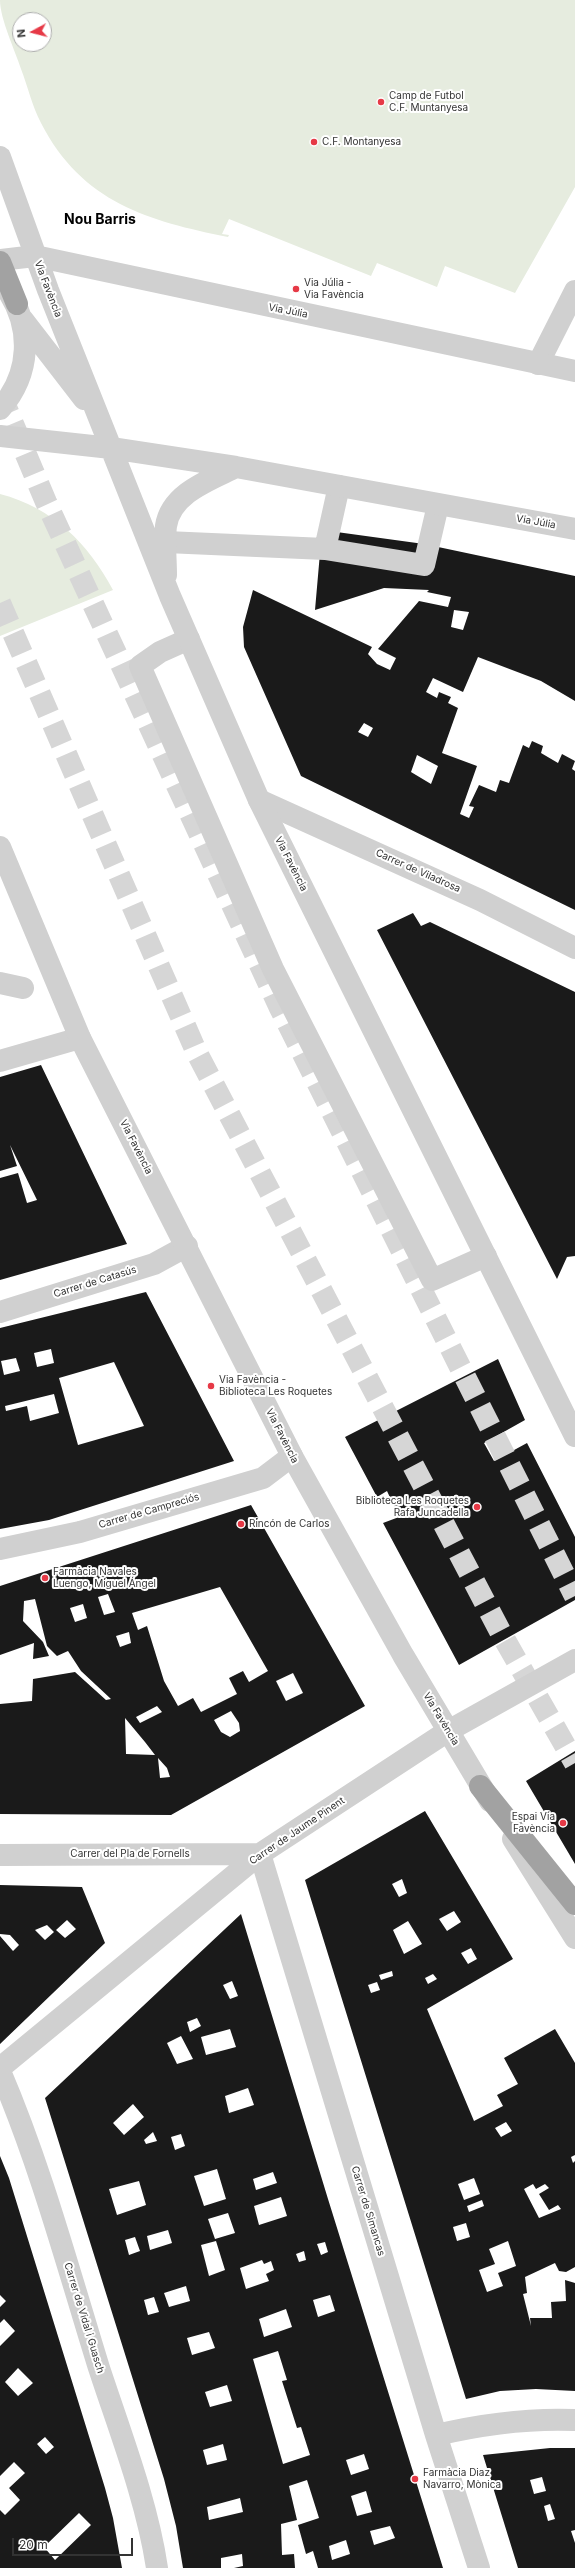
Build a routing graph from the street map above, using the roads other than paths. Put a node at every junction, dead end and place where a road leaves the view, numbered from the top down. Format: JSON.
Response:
{"nodes":[{"id":1,"x":0,"y":157,"type":"edge"},
{"id":2,"x":35,"y":256,"type":"junction"},
{"id":3,"x":0,"y":261,"type":"edge"},
{"id":4,"x":0,"y":280,"type":"edge"},
{"id":5,"x":575,"y":291,"type":"edge"},
{"id":6,"x":20,"y":312,"type":"junction"},
{"id":7,"x":538,"y":364,"type":"junction"},
{"id":8,"x":575,"y":371,"type":"edge"},
{"id":9,"x":0,"y":409,"type":"edge"},
{"id":10,"x":100,"y":419,"type":"junction"},
{"id":11,"x":0,"y":436,"type":"edge"},
{"id":12,"x":111,"y":448,"type":"junction"},
{"id":13,"x":236,"y":467,"type":"junction"},
{"id":14,"x":339,"y":486,"type":"junction"},
{"id":15,"x":438,"y":505,"type":"junction"},
{"id":16,"x":575,"y":529,"type":"edge"},
{"id":17,"x":166,"y":542,"type":"junction"},
{"id":18,"x":324,"y":549,"type":"junction"},
{"id":19,"x":166,"y":586,"type":"junction"},
{"id":20,"x":189,"y":639,"type":"junction"},
{"id":21,"x":259,"y":800,"type":"junction"},
{"id":22,"x":0,"y":847,"type":"edge"},
{"id":23,"x":575,"y":948,"type":"edge"},
{"id":24,"x":0,"y":983,"type":"edge"},
{"id":25,"x":23,"y":988,"type":"dead end"},
{"id":26,"x":80,"y":1038,"type":"junction"},
{"id":27,"x":0,"y":1061,"type":"edge"},
{"id":28,"x":187,"y":1246,"type":"junction"},
{"id":29,"x":486,"y":1256,"type":"junction"},
{"id":30,"x":0,"y":1312,"type":"edge"},
{"id":31,"x":575,"y":1436,"type":"edge"},
{"id":32,"x":292,"y":1456,"type":"junction"},
{"id":33,"x":0,"y":1549,"type":"edge"},
{"id":34,"x":567,"y":1664,"type":"edge"},
{"id":35,"x":448,"y":1731,"type":"junction"},
{"id":36,"x":480,"y":1786,"type":"junction"},
{"id":37,"x":260,"y":1854,"type":"junction"},
{"id":38,"x":0,"y":1855,"type":"edge"},
{"id":39,"x":575,"y":1904,"type":"edge"},
{"id":40,"x":575,"y":1938,"type":"edge"},
{"id":41,"x":0,"y":2069,"type":"edge"},
{"id":42,"x":575,"y":2420,"type":"edge"},
{"id":43,"x":436,"y":2435,"type":"junction"},
{"id":44,"x":157,"y":2568,"type":"edge"},
{"id":45,"x":479,"y":2568,"type":"edge"}],
"edges":[{"from":1,"to":2,"type":"street","name":"Via Favència"},
{"from":2,"to":3,"type":"street","name":"Via Júlia"},
{"from":2,"to":7,"type":"street","name":"Via Júlia"},
{"from":2,"to":10,"type":"street","name":"Via Favència"},
{"from":3,"to":6,"type":"highway"},
{"from":4,"to":6,"type":"street","name":"Via Favència"},
{"from":5,"to":7,"type":"street"},
{"from":6,"to":9,"type":"street"},
{"from":6,"to":10,"type":"street","name":"Via Favència"},
{"from":7,"to":8,"type":"street","name":"Via Júlia"},
{"from":10,"to":12,"type":"street","name":"Via Favència"},
{"from":11,"to":12,"type":"street","name":"Via Júlia"},
{"from":12,"to":13,"type":"street","name":"Via Júlia"},
{"from":12,"to":19,"type":"street","name":"Via Favència"},
{"from":13,"to":14,"type":"street","name":"Via Júlia"},
{"from":13,"to":17,"type":"street","name":"Via Favència"},
{"from":14,"to":15,"type":"street","name":"Via Júlia"},
{"from":14,"to":18,"type":"street"},
{"from":15,"to":16,"type":"street","name":"Via Júlia"},
{"from":15,"to":18,"type":"street"},
{"from":17,"to":18,"type":"street"},
{"from":17,"to":19,"type":"street","name":"Via Favència"},
{"from":19,"to":20,"type":"street","name":"Via Favència"},
{"from":20,"to":21,"type":"street","name":"Via Favència"},
{"from":20,"to":29,"type":"street"},
{"from":21,"to":23,"type":"street","name":"Carrer de Viladrosa"},
{"from":21,"to":29,"type":"street","name":"Via Favència"},
{"from":22,"to":26,"type":"street","name":"Via Favència"},
{"from":24,"to":25,"type":"street"},
{"from":26,"to":27,"type":"street"},
{"from":26,"to":28,"type":"street","name":"Via Favència"},
{"from":28,"to":30,"type":"street","name":"Carrer de Catasús"},
{"from":28,"to":32,"type":"street","name":"Via Favència"},
{"from":29,"to":31,"type":"street","name":"Via Favència"},
{"from":32,"to":33,"type":"street","name":"Carrer de Campreciós"},
{"from":32,"to":35,"type":"street","name":"Via Favència"},
{"from":34,"to":35,"type":"street","name":"Carrer de Jaume Pinent"},
{"from":35,"to":36,"type":"street","name":"Via Favència"},
{"from":35,"to":37,"type":"street","name":"Carrer de Jaume Pinent"},
{"from":36,"to":39,"type":"highway"},
{"from":36,"to":40,"type":"street","name":"Via Favència"},
{"from":37,"to":38,"type":"street","name":"Carrer del Pla de Fornells"},
{"from":37,"to":41,"type":"street","name":"Carrer de Jaume Pinent"},
{"from":37,"to":43,"type":"street","name":"Carrer de Simancas"},
{"from":41,"to":44,"type":"street","name":"Carrer de Vidal i Guasch"},
{"from":42,"to":43,"type":"street"},
{"from":43,"to":45,"type":"street","name":"Carrer de Simancas"}]}
